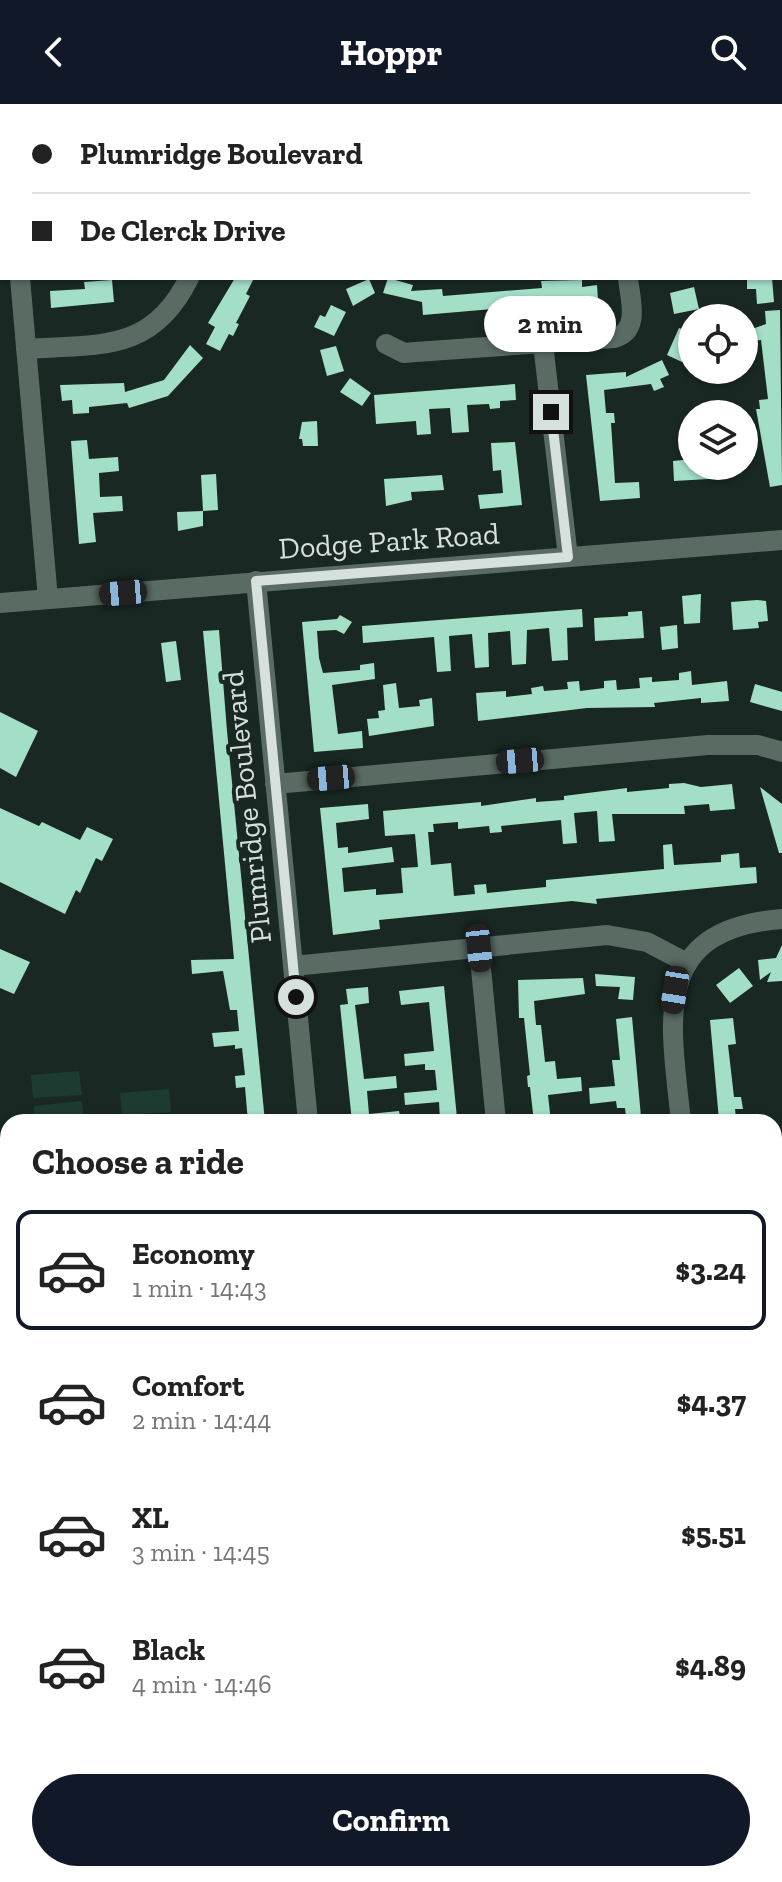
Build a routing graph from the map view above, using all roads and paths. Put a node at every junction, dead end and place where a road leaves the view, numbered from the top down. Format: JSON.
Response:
{"nodes":[{"id":1,"x":20,"y":280,"type":"edge"},
{"id":2,"x":188,"y":280,"type":"edge"},
{"id":3,"x":628,"y":280,"type":"edge"},
{"id":4,"x":386,"y":344,"type":"dead end"},
{"id":5,"x":543,"y":344,"type":"junction"},
{"id":6,"x":26,"y":349,"type":"junction"},
{"id":7,"x":782,"y":540,"type":"edge"},
{"id":8,"x":568,"y":557,"type":"junction"},
{"id":9,"x":256,"y":581,"type":"junction"},
{"id":10,"x":48,"y":599,"type":"junction"},
{"id":11,"x":0,"y":603,"type":"edge"},
{"id":12,"x":782,"y":752,"type":"edge"},
{"id":13,"x":275,"y":784,"type":"junction"},
{"id":14,"x":782,"y":919,"type":"edge"},
{"id":15,"x":479,"y":948,"type":"junction"},
{"id":16,"x":687,"y":963,"type":"junction"},
{"id":17,"x":293,"y":966,"type":"junction"},
{"id":18,"x":307,"y":1114,"type":"edge"},
{"id":19,"x":495,"y":1114,"type":"edge"},
{"id":20,"x":680,"y":1114,"type":"edge"}],
"edges":[{"from":1,"to":6,"type":"street"},
{"from":2,"to":6,"type":"street"},
{"from":3,"to":5,"type":"street"},
{"from":4,"to":5,"type":"street"},
{"from":5,"to":8,"type":"street"},
{"from":6,"to":10,"type":"street"},
{"from":7,"to":8,"type":"street","name":"Dodge Park Road"},
{"from":8,"to":9,"type":"street","name":"Dodge Park Road"},
{"from":9,"to":10,"type":"street","name":"Dodge Park Road"},
{"from":9,"to":13,"type":"street","name":"Plumridge Boulevard"},
{"from":10,"to":11,"type":"street","name":"Dodge Park Road"},
{"from":12,"to":13,"type":"street"},
{"from":13,"to":17,"type":"street","name":"Plumridge Boulevard"},
{"from":14,"to":16,"type":"street"},
{"from":15,"to":16,"type":"street"},
{"from":15,"to":17,"type":"street"},
{"from":15,"to":19,"type":"street"},
{"from":16,"to":20,"type":"street"},
{"from":17,"to":18,"type":"street","name":"Plumridge Boulevard"}]}
